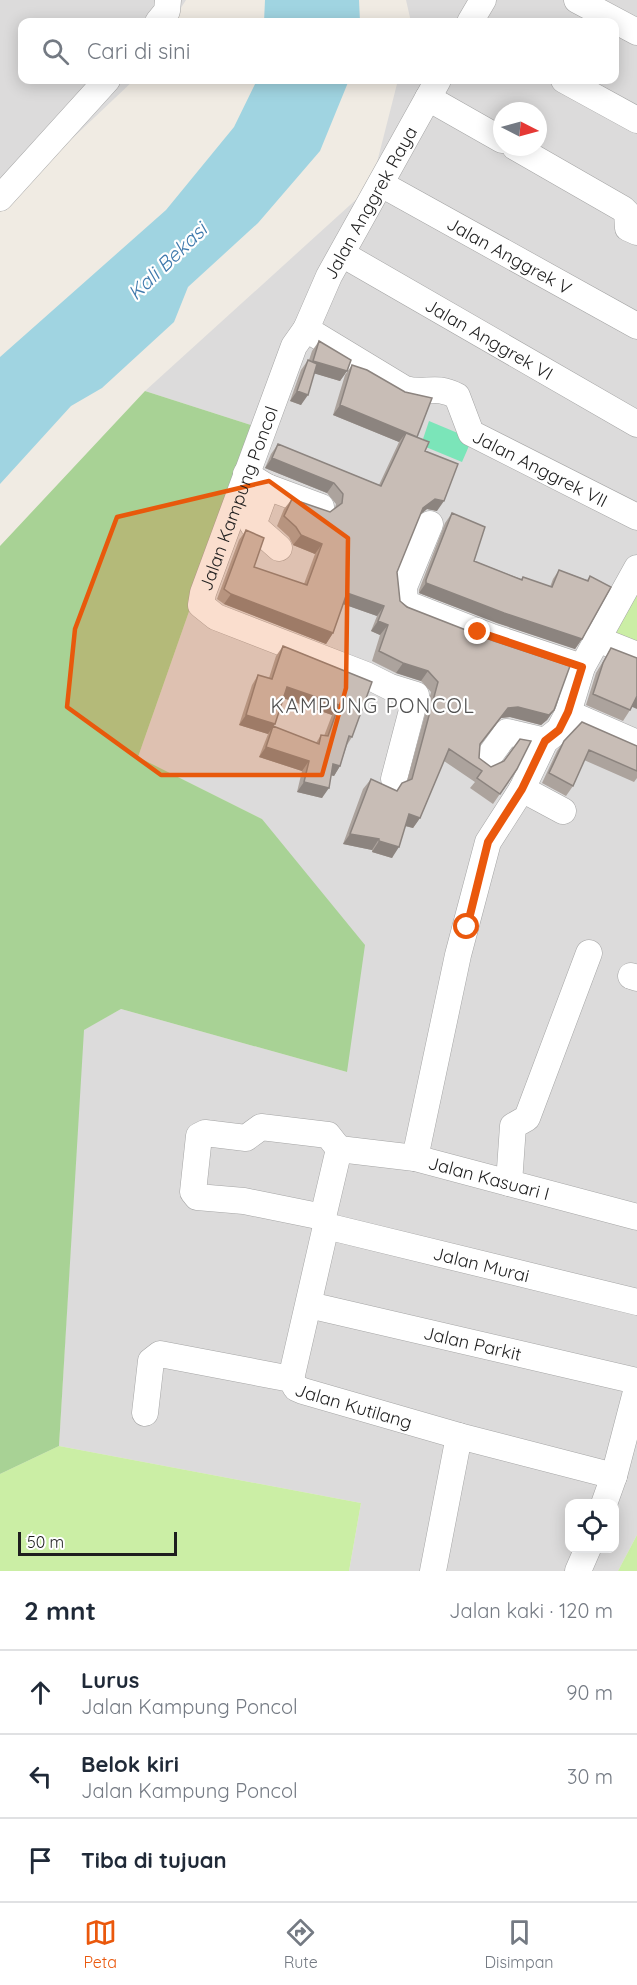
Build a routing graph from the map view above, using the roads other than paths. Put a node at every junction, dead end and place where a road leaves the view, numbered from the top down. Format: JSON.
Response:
{"nodes":[{"id":1,"x":168,"y":0,"type":"edge"},
{"id":2,"x":483,"y":0,"type":"edge"},
{"id":3,"x":578,"y":0,"type":"edge"},
{"id":4,"x":161,"y":18,"type":"edge"},
{"id":5,"x":472,"y":18,"type":"edge"},
{"id":6,"x":611,"y":18,"type":"edge"},
{"id":7,"x":619,"y":22,"type":"edge"},
{"id":8,"x":637,"y":32,"type":"edge"},
{"id":9,"x":103,"y":84,"type":"edge"},
{"id":10,"x":571,"y":84,"type":"edge"},
{"id":11,"x":433,"y":88,"type":"edge"},
{"id":12,"x":636,"y":120,"type":"edge"},
{"id":13,"x":493,"y":133,"type":"edge"},
{"id":14,"x":531,"y":156,"type":"edge"},
{"id":15,"x":381,"y":184,"type":"junction"},
{"id":16,"x":0,"y":198,"type":"edge"},
{"id":17,"x":637,"y":232,"type":"edge"},
{"id":18,"x":342,"y":254,"type":"junction"},
{"id":19,"x":637,"y":326,"type":"edge"},
{"id":20,"x":306,"y":329,"type":"junction"},
{"id":21,"x":637,"y":424,"type":"edge"},
{"id":22,"x":257,"y":481,"type":"junction"},
{"id":23,"x":321,"y":507,"type":"edge"},
{"id":24,"x":637,"y":517,"type":"edge"},
{"id":25,"x":241,"y":522,"type":"junction"},
{"id":26,"x":430,"y":524,"type":"dead end"},
{"id":27,"x":279,"y":548,"type":"dead end"},
{"id":28,"x":637,"y":568,"type":"edge"},
{"id":29,"x":597,"y":639,"type":"junction"},
{"id":30,"x":637,"y":655,"type":"edge"},
{"id":31,"x":582,"y":667,"type":"junction"},
{"id":32,"x":568,"y":712,"type":"junction"},
{"id":33,"x":545,"y":741,"type":"junction"},
{"id":34,"x":637,"y":743,"type":"edge"},
{"id":35,"x":485,"y":762,"type":"edge"},
{"id":36,"x":394,"y":779,"type":"dead end"},
{"id":37,"x":522,"y":789,"type":"junction"},
{"id":38,"x":563,"y":812,"type":"dead end"},
{"id":39,"x":589,"y":953,"type":"dead end"},
{"id":40,"x":339,"y":1149,"type":"junction"},
{"id":41,"x":415,"y":1158,"type":"junction"},
{"id":42,"x":509,"y":1183,"type":"junction"},
{"id":43,"x":637,"y":1217,"type":"edge"},
{"id":44,"x":325,"y":1221,"type":"junction"},
{"id":45,"x":637,"y":1302,"type":"edge"},
{"id":46,"x":309,"y":1305,"type":"junction"},
{"id":47,"x":291,"y":1379,"type":"junction"},
{"id":48,"x":637,"y":1381,"type":"edge"},
{"id":49,"x":637,"y":1388,"type":"edge"},
{"id":50,"x":145,"y":1413,"type":"dead end"},
{"id":51,"x":459,"y":1436,"type":"junction"},
{"id":52,"x":614,"y":1476,"type":"junction"},
{"id":53,"x":605,"y":1499,"type":"edge"},
{"id":54,"x":586,"y":1553,"type":"edge"},
{"id":55,"x":433,"y":1571,"type":"edge"},
{"id":56,"x":578,"y":1571,"type":"edge"}],
"edges":[{"from":1,"to":4,"type":"street"},
{"from":2,"to":5,"type":"street"},
{"from":3,"to":6,"type":"street"},
{"from":7,"to":8,"type":"street"},
{"from":9,"to":16,"type":"street"},
{"from":10,"to":12,"type":"street"},
{"from":11,"to":13,"type":"street"},
{"from":11,"to":15,"type":"street","name":"Jalan Anggrek Raya"},
{"from":14,"to":17,"type":"street"},
{"from":15,"to":18,"type":"street","name":"Jalan Anggrek Raya"},
{"from":15,"to":19,"type":"street","name":"Jalan Anggrek V"},
{"from":18,"to":20,"type":"street","name":"Jalan Anggrek Raya"},
{"from":18,"to":21,"type":"street","name":"Jalan Anggrek VI"},
{"from":20,"to":22,"type":"street","name":"Jalan Kampung Poncol"},
{"from":20,"to":24,"type":"street","name":"Jalan Anggrek VII"},
{"from":22,"to":23,"type":"street"},
{"from":22,"to":25,"type":"street","name":"Jalan Kampung Poncol"},
{"from":25,"to":27,"type":"street"},
{"from":25,"to":36,"type":"street","name":"Jalan Kampung Poncol"},
{"from":26,"to":31,"type":"street"},
{"from":28,"to":29,"type":"street"},
{"from":29,"to":30,"type":"street"},
{"from":29,"to":31,"type":"street"},
{"from":31,"to":32,"type":"street"},
{"from":32,"to":33,"type":"street"},
{"from":32,"to":34,"type":"street"},
{"from":33,"to":35,"type":"street"},
{"from":33,"to":37,"type":"street"},
{"from":37,"to":38,"type":"street"},
{"from":37,"to":41,"type":"street"},
{"from":39,"to":42,"type":"street"},
{"from":40,"to":41,"type":"street","name":"Jalan Kasuari I"},
{"from":40,"to":44,"type":"street"},
{"from":40,"to":44,"type":"street","name":"Jalan Murai"},
{"from":41,"to":42,"type":"street","name":"Jalan Kasuari I"},
{"from":42,"to":43,"type":"street","name":"Jalan Kasuari I"},
{"from":44,"to":45,"type":"street","name":"Jalan Murai"},
{"from":44,"to":46,"type":"street"},
{"from":46,"to":47,"type":"street"},
{"from":46,"to":48,"type":"street","name":"Jalan Parkit"},
{"from":47,"to":50,"type":"street","name":"Jalan Kutilang"},
{"from":47,"to":51,"type":"street","name":"Jalan Kutilang"},
{"from":49,"to":52,"type":"street"},
{"from":51,"to":52,"type":"street","name":"Jalan Kutilang"},
{"from":51,"to":55,"type":"street"},
{"from":52,"to":53,"type":"street"},
{"from":54,"to":56,"type":"street"}]}
